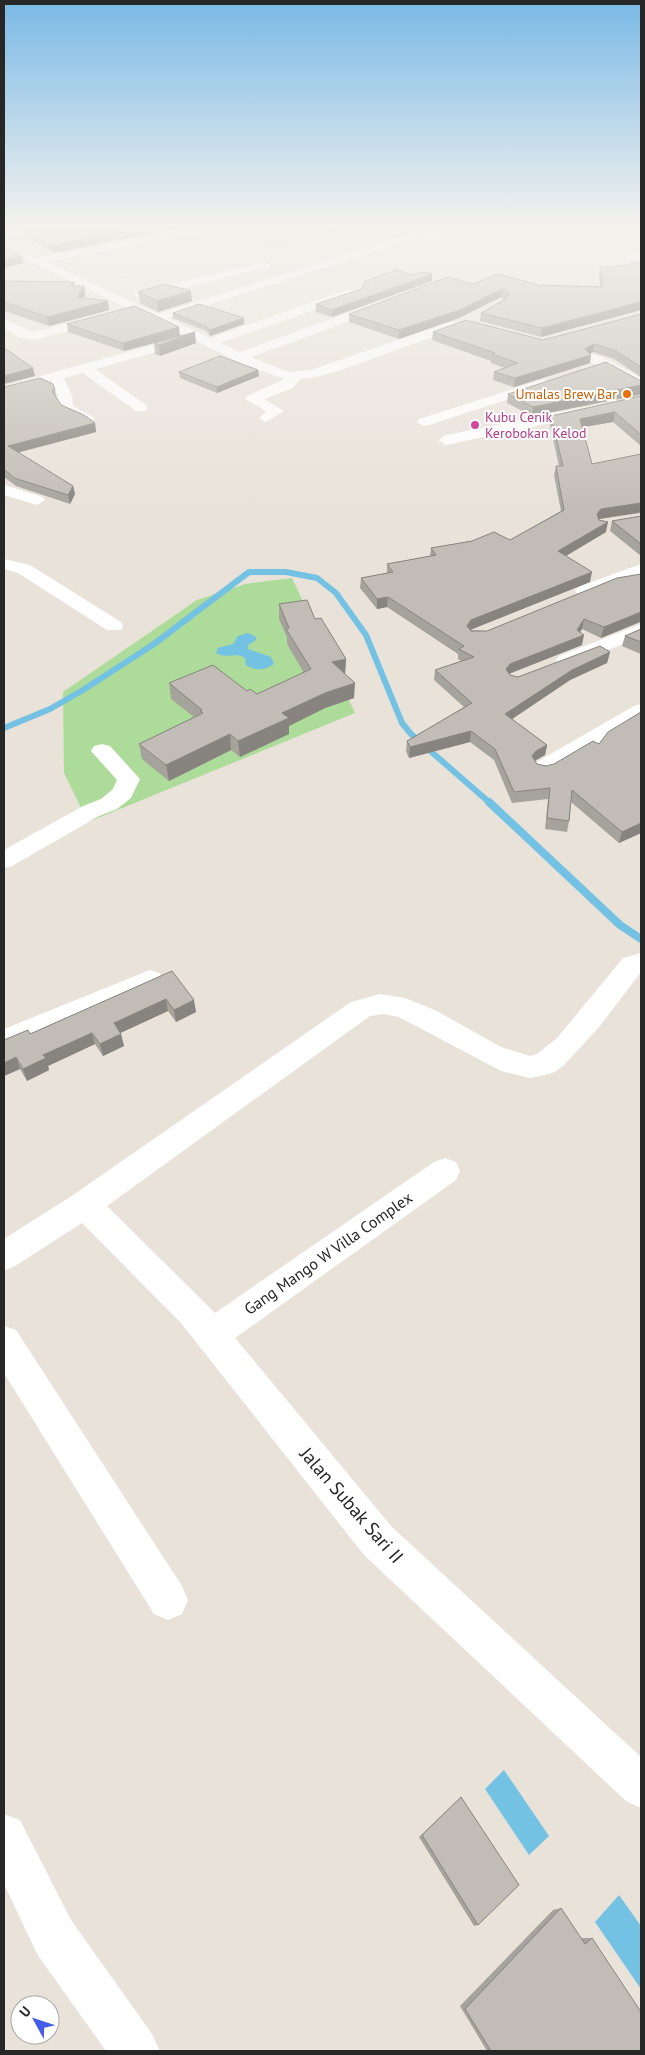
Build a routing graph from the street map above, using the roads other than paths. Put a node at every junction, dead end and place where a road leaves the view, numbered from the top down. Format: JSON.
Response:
{"nodes":[{"id":1,"x":87,"y":322,"type":"edge"},
{"id":2,"x":166,"y":322,"type":"edge"},
{"id":3,"x":259,"y":322,"type":"edge"},
{"id":4,"x":335,"y":322,"type":"edge"},
{"id":5,"x":4,"y":323,"type":"edge"},
{"id":6,"x":464,"y":323,"type":"joint"},
{"id":7,"x":483,"y":327,"type":"edge"},
{"id":8,"x":569,"y":336,"type":"edge"},
{"id":9,"x":205,"y":339,"type":"junction"},
{"id":10,"x":240,"y":357,"type":"junction"},
{"id":11,"x":608,"y":364,"type":"junction"},
{"id":12,"x":85,"y":368,"type":"junction"},
{"id":13,"x":585,"y":371,"type":"edge"},
{"id":14,"x":56,"y":376,"type":"junction"},
{"id":15,"x":296,"y":376,"type":"junction"},
{"id":16,"x":556,"y":380,"type":"edge"},
{"id":17,"x":641,"y":385,"type":"edge"},
{"id":18,"x":4,"y":390,"type":"edge"},
{"id":19,"x":641,"y":400,"type":"edge"},
{"id":20,"x":141,"y":408,"type":"dead end"},
{"id":21,"x":88,"y":418,"type":"edge"},
{"id":22,"x":266,"y":418,"type":"dead end"},
{"id":23,"x":424,"y":422,"type":"dead end"},
{"id":24,"x":446,"y":440,"type":"dead end"},
{"id":25,"x":4,"y":490,"type":"edge"},
{"id":26,"x":37,"y":500,"type":"dead end"},
{"id":27,"x":4,"y":564,"type":"edge"},
{"id":28,"x":641,"y":569,"type":"edge"},
{"id":29,"x":565,"y":600,"type":"edge"},
{"id":30,"x":114,"y":626,"type":"dead end"},
{"id":31,"x":641,"y":630,"type":"edge"},
{"id":32,"x":552,"y":666,"type":"edge"},
{"id":33,"x":641,"y":710,"type":"edge"},
{"id":34,"x":102,"y":751,"type":"dead end"},
{"id":35,"x":543,"y":768,"type":"edge"},
{"id":36,"x":4,"y":860,"type":"edge"},
{"id":37,"x":641,"y":962,"type":"edge"},
{"id":38,"x":150,"y":980,"type":"edge"},
{"id":39,"x":4,"y":1040,"type":"edge"},
{"id":40,"x":445,"y":1171,"type":"dead end"},
{"id":41,"x":84,"y":1205,"type":"junction"},
{"id":42,"x":4,"y":1256,"type":"edge"},
{"id":43,"x":211,"y":1335,"type":"junction"},
{"id":44,"x":4,"y":1342,"type":"edge"},
{"id":45,"x":168,"y":1600,"type":"dead end"},
{"id":46,"x":641,"y":1786,"type":"edge"},
{"id":47,"x":4,"y":1836,"type":"edge"},
{"id":48,"x":135,"y":2051,"type":"edge"}],
"edges":[{"from":1,"to":5,"type":"street"},
{"from":2,"to":9,"type":"street"},
{"from":3,"to":9,"type":"street"},
{"from":4,"to":10,"type":"street"},
{"from":6,"to":7,"type":"street"},
{"from":6,"to":15,"type":"street"},
{"from":8,"to":11,"type":"street"},
{"from":9,"to":10,"type":"street"},
{"from":9,"to":12,"type":"street"},
{"from":10,"to":15,"type":"street"},
{"from":11,"to":13,"type":"street"},
{"from":11,"to":17,"type":"street"},
{"from":12,"to":14,"type":"street"},
{"from":12,"to":20,"type":"street"},
{"from":14,"to":18,"type":"street"},
{"from":14,"to":21,"type":"street"},
{"from":15,"to":22,"type":"street"},
{"from":16,"to":23,"type":"street"},
{"from":19,"to":24,"type":"street"},
{"from":25,"to":26,"type":"street"},
{"from":27,"to":30,"type":"street"},
{"from":28,"to":29,"type":"street"},
{"from":31,"to":32,"type":"street"},
{"from":33,"to":35,"type":"street"},
{"from":34,"to":36,"type":"street"},
{"from":37,"to":41,"type":"street"},
{"from":38,"to":39,"type":"street"},
{"from":40,"to":43,"type":"street","name":"Gang Mango W Villa Complex"},
{"from":41,"to":42,"type":"street"},
{"from":41,"to":43,"type":"street","name":"Jalan Subak Sari II"},
{"from":43,"to":46,"type":"street","name":"Jalan Subak Sari II"},
{"from":44,"to":45,"type":"street"},
{"from":47,"to":48,"type":"street"}]}
